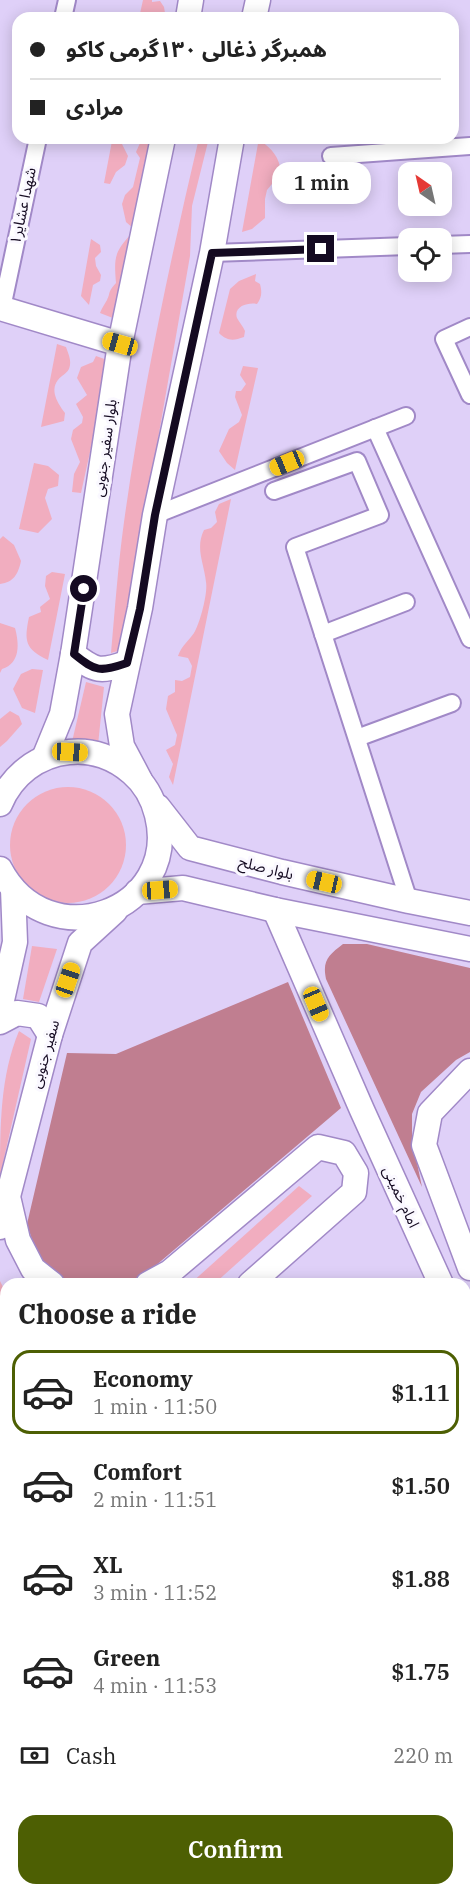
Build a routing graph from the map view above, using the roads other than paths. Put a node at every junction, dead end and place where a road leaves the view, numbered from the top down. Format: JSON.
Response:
{"nodes":[{"id":1,"x":37,"y":144,"type":"edge"},
{"id":2,"x":162,"y":144,"type":"edge"},
{"id":3,"x":231,"y":144,"type":"edge"},
{"id":4,"x":470,"y":146,"type":"edge"},
{"id":5,"x":331,"y":156,"type":"dead end"},
{"id":6,"x":470,"y":244,"type":"edge"},
{"id":7,"x":452,"y":245,"type":"edge"},
{"id":8,"x":398,"y":246,"type":"edge"},
{"id":9,"x":212,"y":253,"type":"junction"},
{"id":10,"x":1,"y":308,"type":"edge"},
{"id":11,"x":470,"y":327,"type":"edge"},
{"id":12,"x":120,"y":344,"type":"junction"},
{"id":13,"x":470,"y":395,"type":"edge"},
{"id":14,"x":406,"y":416,"type":"dead end"},
{"id":15,"x":375,"y":428,"type":"junction"},
{"id":16,"x":274,"y":491,"type":"dead end"},
{"id":17,"x":155,"y":515,"type":"junction"},
{"id":18,"x":406,"y":602,"type":"dead end"},
{"id":19,"x":323,"y":634,"type":"junction"},
{"id":20,"x":470,"y":639,"type":"edge"},
{"id":21,"x":74,"y":654,"type":"junction"},
{"id":22,"x":127,"y":663,"type":"junction"},
{"id":23,"x":452,"y":703,"type":"dead end"},
{"id":24,"x":357,"y":738,"type":"junction"},
{"id":25,"x":44,"y":758,"type":"junction"},
{"id":26,"x":140,"y":780,"type":"junction"},
{"id":27,"x":2,"y":796,"type":"edge"},
{"id":28,"x":154,"y":802,"type":"junction"},
{"id":29,"x":0,"y":869,"type":"edge"},
{"id":30,"x":13,"y":889,"type":"junction"},
{"id":31,"x":131,"y":896,"type":"junction"},
{"id":32,"x":409,"y":902,"type":"junction"},
{"id":33,"x":275,"y":910,"type":"junction"},
{"id":34,"x":470,"y":913,"type":"edge"},
{"id":35,"x":470,"y":950,"type":"edge"},
{"id":36,"x":0,"y":1010,"type":"edge"},
{"id":37,"x":0,"y":1022,"type":"edge"},
{"id":38,"x":50,"y":1035,"type":"junction"},
{"id":39,"x":470,"y":1071,"type":"edge"},
{"id":40,"x":8,"y":1196,"type":"junction"},
{"id":41,"x":0,"y":1227,"type":"edge"},
{"id":42,"x":470,"y":1268,"type":"edge"},
{"id":43,"x":38,"y":1276,"type":"edge"},
{"id":44,"x":160,"y":1278,"type":"edge"},
{"id":45,"x":257,"y":1278,"type":"edge"},
{"id":46,"x":438,"y":1278,"type":"edge"}],
"edges":[{"from":1,"to":10,"type":"street","name":"شهدا عشایر۱"},
{"from":2,"to":12,"type":"main road","name":"بلوار سفیر جنوبی"},
{"from":3,"to":9,"type":"main road"},
{"from":4,"to":5,"type":"street"},
{"from":6,"to":7,"type":"street"},
{"from":8,"to":9,"type":"street"},
{"from":9,"to":17,"type":"main road"},
{"from":10,"to":12,"type":"main road"},
{"from":11,"to":13,"type":"street"},
{"from":12,"to":21,"type":"main road","name":"بلوار سفیر جنوبی"},
{"from":14,"to":15,"type":"street"},
{"from":15,"to":17,"type":"street"},
{"from":15,"to":20,"type":"street"},
{"from":16,"to":19,"type":"street"},
{"from":17,"to":22,"type":"main road"},
{"from":18,"to":19,"type":"street"},
{"from":19,"to":24,"type":"street"},
{"from":21,"to":22,"type":"main road"},
{"from":21,"to":25,"type":"main road","name":"بلوار سفیر جنوبی"},
{"from":22,"to":26,"type":"main road"},
{"from":23,"to":24,"type":"street"},
{"from":24,"to":32,"type":"street"},
{"from":25,"to":26,"type":"main road"},
{"from":25,"to":27,"type":"main road"},
{"from":26,"to":28,"type":"main road","name":"بلوار صلح"},
{"from":28,"to":31,"type":"main road","name":"سفیر جنوبی"},
{"from":28,"to":32,"type":"main road","name":"بلوار صلح"},
{"from":29,"to":30,"type":"main road"},
{"from":30,"to":31,"type":"main road"},
{"from":30,"to":36,"type":"main road"},
{"from":31,"to":33,"type":"main road"},
{"from":31,"to":38,"type":"main road","name":"سفیر جنوبی"},
{"from":32,"to":34,"type":"main road","name":"بلوار صلح"},
{"from":33,"to":35,"type":"main road"},
{"from":33,"to":46,"type":"main road","name":"امام خمینی"},
{"from":37,"to":38,"type":"main road"},
{"from":38,"to":40,"type":"main road","name":"سفیر جنوبی"},
{"from":39,"to":42,"type":"main road"},
{"from":40,"to":41,"type":"main road","name":"سفیر جنوبی"},
{"from":40,"to":43,"type":"main road"},
{"from":44,"to":45,"type":"main road"}]}
